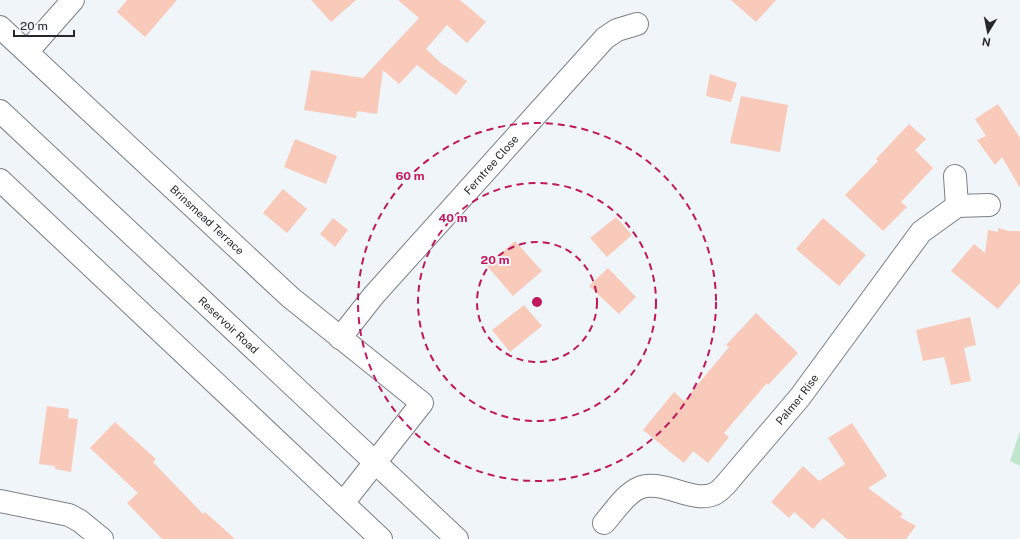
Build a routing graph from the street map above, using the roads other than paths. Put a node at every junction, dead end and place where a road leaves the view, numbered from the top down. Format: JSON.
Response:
{"nodes":[{"id":1,"x":73,"y":0,"type":"edge"},
{"id":2,"x":637,"y":24,"type":"dead end"},
{"id":3,"x":0,"y":28,"type":"edge"},
{"id":4,"x":27,"y":52,"type":"junction"},
{"id":5,"x":0,"y":111,"type":"edge"},
{"id":6,"x":955,"y":176,"type":"dead end"},
{"id":7,"x":0,"y":180,"type":"edge"},
{"id":8,"x":957,"y":206,"type":"junction"},
{"id":9,"x":989,"y":206,"type":"dead end"},
{"id":10,"x":340,"y":338,"type":"junction"},
{"id":11,"x":376,"y":462,"type":"junction"},
{"id":12,"x":0,"y":501,"type":"edge"},
{"id":13,"x":343,"y":504,"type":"junction"},
{"id":14,"x":604,"y":523,"type":"dead end"},
{"id":15,"x":102,"y":539,"type":"edge"},
{"id":16,"x":381,"y":539,"type":"edge"},
{"id":17,"x":457,"y":539,"type":"edge"}],
"edges":[{"from":1,"to":4,"type":"street"},
{"from":2,"to":10,"type":"street","name":"Ferntree Close"},
{"from":3,"to":4,"type":"street","name":"Brinsmead Terrace"},
{"from":4,"to":10,"type":"street","name":"Brinsmead Terrace"},
{"from":5,"to":11,"type":"street","name":"Reservoir Road"},
{"from":6,"to":8,"type":"street"},
{"from":7,"to":13,"type":"street"},
{"from":8,"to":9,"type":"street"},
{"from":8,"to":14,"type":"street","name":"Palmer Rise"},
{"from":10,"to":11,"type":"street","name":"Brinsmead Terrace"},
{"from":11,"to":13,"type":"street"},
{"from":11,"to":17,"type":"street","name":"Reservoir Road"},
{"from":12,"to":15,"type":"street"},
{"from":13,"to":16,"type":"street"}]}
